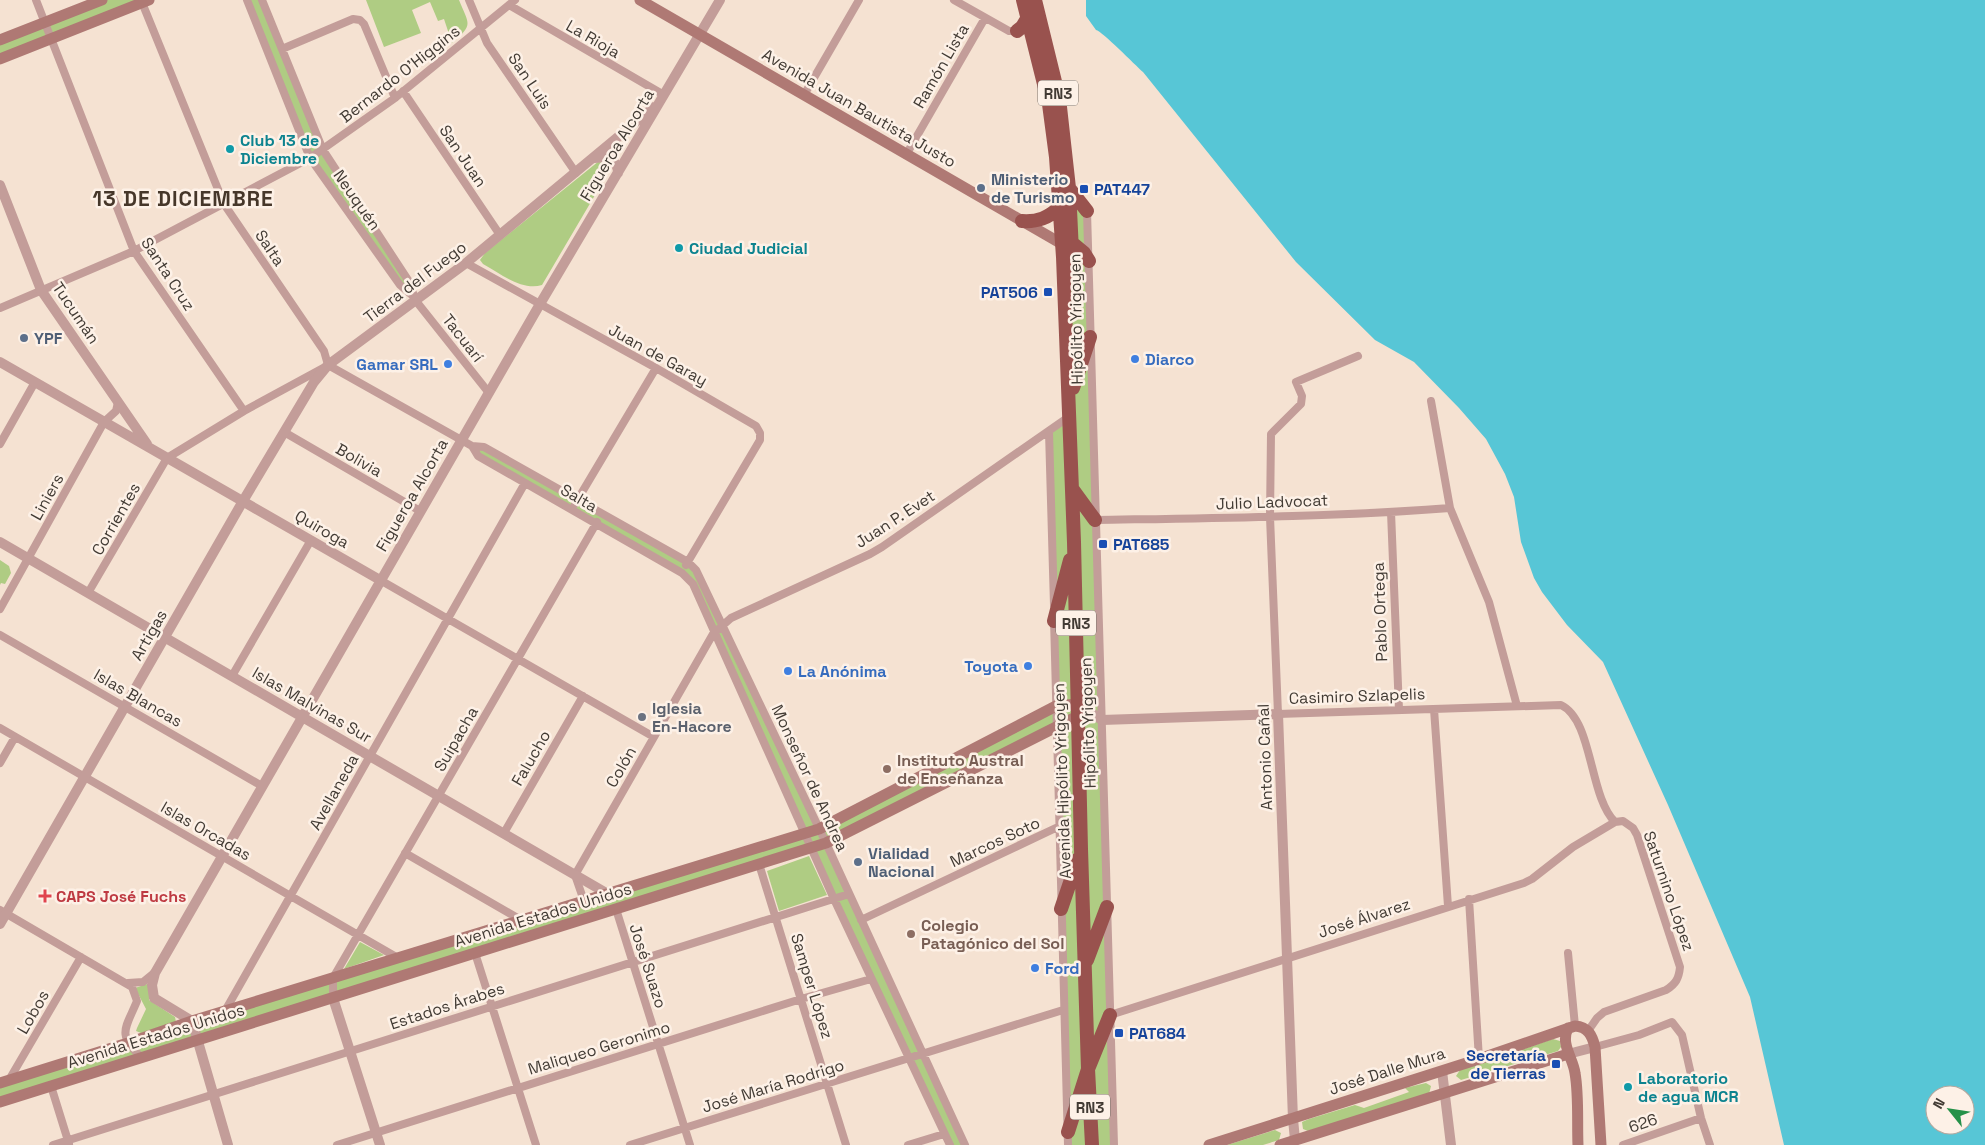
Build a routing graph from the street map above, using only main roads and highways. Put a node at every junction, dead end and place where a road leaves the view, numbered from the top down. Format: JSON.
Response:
{"nodes":[{"id":1,"x":102,"y":0,"type":"edge"},
{"id":2,"x":640,"y":0,"type":"edge"},
{"id":3,"x":1023,"y":0,"type":"edge"},
{"id":4,"x":1035,"y":0,"type":"edge"},
{"id":5,"x":144,"y":1,"type":"edge"},
{"id":6,"x":1028,"y":17,"type":"junction"},
{"id":7,"x":1017,"y":31,"type":"road end"},
{"id":8,"x":0,"y":40,"type":"edge"},
{"id":9,"x":0,"y":59,"type":"edge"},
{"id":10,"x":1069,"y":188,"type":"junction"},
{"id":11,"x":1060,"y":207,"type":"junction"},
{"id":12,"x":1087,"y":211,"type":"road end"},
{"id":13,"x":1022,"y":221,"type":"junction"},
{"id":14,"x":1067,"y":244,"type":"junction"},
{"id":15,"x":1088,"y":261,"type":"road end"},
{"id":16,"x":1090,"y":336,"type":"road end"},
{"id":17,"x":1073,"y":388,"type":"junction"},
{"id":18,"x":1070,"y":416,"type":"junction"},
{"id":19,"x":1072,"y":490,"type":"junction"},
{"id":20,"x":1095,"y":520,"type":"road end"},
{"id":21,"x":1074,"y":542,"type":"junction"},
{"id":22,"x":1054,"y":621,"type":"road end"},
{"id":23,"x":1078,"y":710,"type":"junction"},
{"id":24,"x":1082,"y":849,"type":"junction"},
{"id":25,"x":1107,"y":907,"type":"road end"},
{"id":26,"x":1061,"y":910,"type":"road end"},
{"id":27,"x":1085,"y":966,"type":"junction"},
{"id":28,"x":1110,"y":1015,"type":"road end"},
{"id":29,"x":1571,"y":1027,"type":"junction"},
{"id":30,"x":1568,"y":1054,"type":"junction"},
{"id":31,"x":1088,"y":1069,"type":"junction"},
{"id":32,"x":5,"y":1082,"type":"edge"},
{"id":33,"x":0,"y":1102,"type":"edge"},
{"id":34,"x":1068,"y":1139,"type":"edge"},
{"id":35,"x":1296,"y":1143,"type":"edge"},
{"id":36,"x":1092,"y":1145,"type":"edge"},
{"id":37,"x":1209,"y":1145,"type":"edge"},
{"id":38,"x":1280,"y":1145,"type":"edge"},
{"id":39,"x":1578,"y":1145,"type":"edge"},
{"id":40,"x":1601,"y":1145,"type":"edge"}],
"edges":[{"from":1,"to":8,"type":"main road"},
{"from":2,"to":13,"type":"main road","name":"Avenida Juan Bautista Justo"},
{"from":3,"to":6,"type":"highway","name":"Avenida Hipólito Yrigoyen","number":"RN3"},
{"from":4,"to":10,"type":"highway","name":"Avenida Hipólito Yrigoyen","number":"RN3"},
{"from":5,"to":9,"type":"main road"},
{"from":6,"to":7,"type":"highway"},
{"from":6,"to":11,"type":"highway","name":"Avenida Hipólito Yrigoyen","number":"RN3"},
{"from":10,"to":12,"type":"highway"},
{"from":10,"to":14,"type":"highway","name":"Avenida Hipólito Yrigoyen","number":"RN3"},
{"from":11,"to":13,"type":"highway"},
{"from":11,"to":14,"type":"highway","name":"Avenida Hipólito Yrigoyen","number":"RN3"},
{"from":13,"to":14,"type":"main road","name":"Avenida Juan Bautista Justo"},
{"from":14,"to":15,"type":"highway"},
{"from":14,"to":17,"type":"highway","name":"Avenida Hipólito Yrigoyen","number":"RN3"},
{"from":14,"to":18,"type":"highway","name":"Avenida Hipólito Yrigoyen","number":"RN3"},
{"from":16,"to":17,"type":"highway"},
{"from":17,"to":18,"type":"highway","name":"Avenida Hipólito Yrigoyen","number":"RN3"},
{"from":18,"to":19,"type":"highway","name":"Avenida Hipólito Yrigoyen","number":"RN3"},
{"from":19,"to":20,"type":"highway"},
{"from":19,"to":21,"type":"highway","name":"Avenida Hipólito Yrigoyen","number":"RN3"},
{"from":21,"to":22,"type":"highway"},
{"from":21,"to":23,"type":"highway","name":"Avenida Hipólito Yrigoyen","number":"RN3"},
{"from":23,"to":24,"type":"highway","name":"Avenida Hipólito Yrigoyen","number":"RN3"},
{"from":23,"to":32,"type":"main road","name":"Avenida Estados Unidos"},
{"from":23,"to":33,"type":"main road","name":"Avenida Estados Unidos"},
{"from":24,"to":26,"type":"highway"},
{"from":24,"to":27,"type":"highway","name":"Avenida Hipólito Yrigoyen","number":"RN3"},
{"from":25,"to":27,"type":"highway"},
{"from":27,"to":31,"type":"highway","name":"Avenida Hipólito Yrigoyen","number":"RN3"},
{"from":28,"to":31,"type":"highway"},
{"from":29,"to":30,"type":"main road"},
{"from":29,"to":37,"type":"main road","name":"José Dalle Mura"},
{"from":29,"to":40,"type":"main road"},
{"from":30,"to":35,"type":"main road"},
{"from":30,"to":39,"type":"main road"},
{"from":31,"to":34,"type":"highway"},
{"from":31,"to":36,"type":"highway","name":"Avenida Hipólito Yrigoyen","number":"RN3"},
{"from":35,"to":38,"type":"main road"}]}
